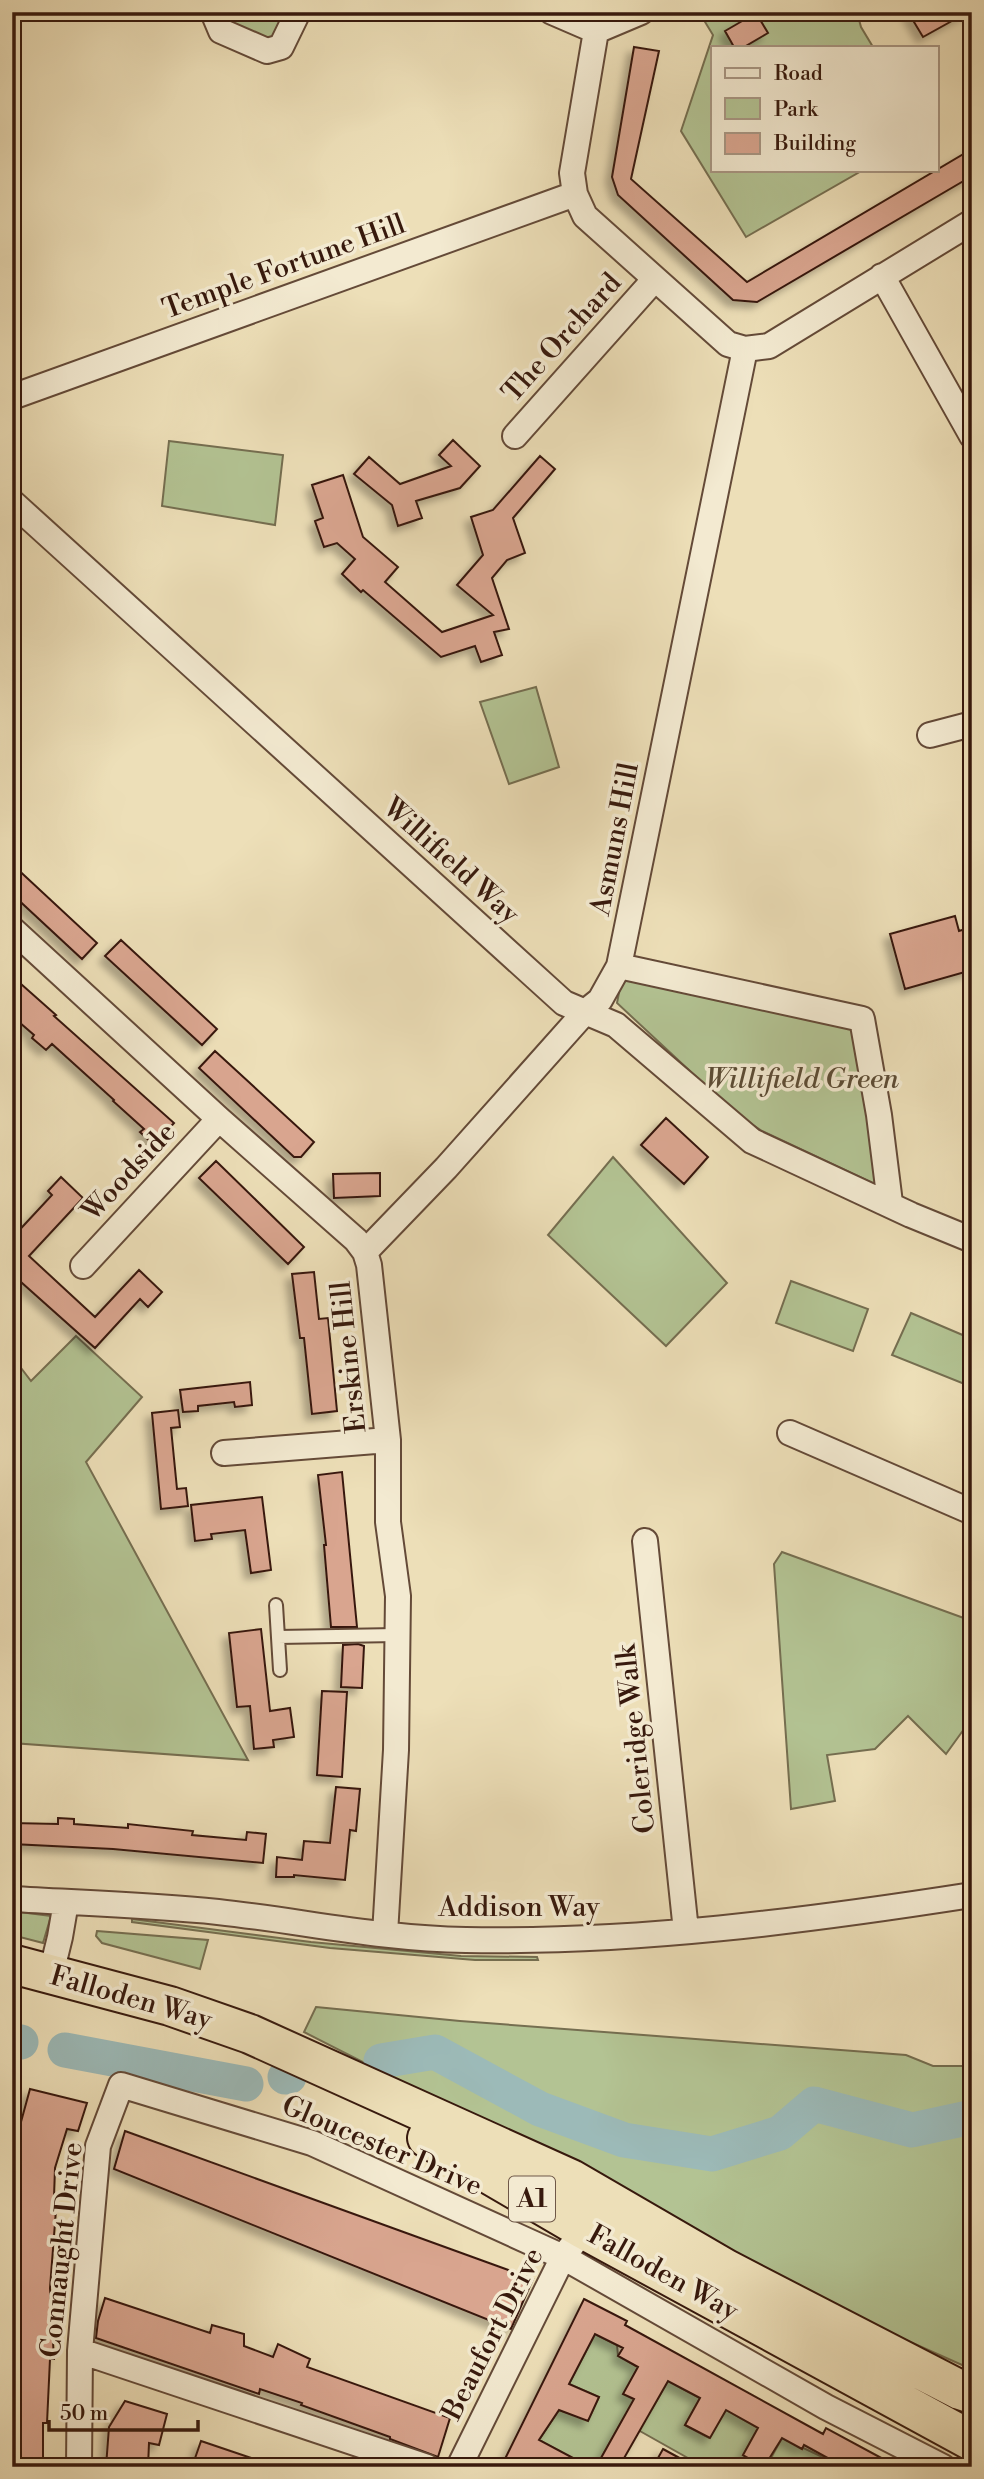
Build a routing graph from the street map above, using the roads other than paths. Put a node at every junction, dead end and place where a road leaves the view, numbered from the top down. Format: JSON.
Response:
{"nodes":[{"id":1,"x":213,"y":12,"type":"edge"},
{"id":2,"x":299,"y":12,"type":"edge"},
{"id":3,"x":552,"y":12,"type":"edge"},
{"id":4,"x":641,"y":12,"type":"edge"},
{"id":5,"x":596,"y":31,"type":"junction"},
{"id":6,"x":575,"y":194,"type":"junction"},
{"id":7,"x":972,"y":222,"type":"edge"},
{"id":8,"x":882,"y":276,"type":"junction"},
{"id":9,"x":654,"y":279,"type":"junction"},
{"id":10,"x":745,"y":349,"type":"junction"},
{"id":11,"x":12,"y":397,"type":"edge"},
{"id":12,"x":515,"y":436,"type":"dead end"},
{"id":13,"x":972,"y":436,"type":"edge"},
{"id":14,"x":12,"y":502,"type":"edge"},
{"id":15,"x":972,"y":724,"type":"edge"},
{"id":16,"x":930,"y":735,"type":"dead end"},
{"id":17,"x":13,"y":930,"type":"edge"},
{"id":18,"x":619,"y":966,"type":"junction"},
{"id":19,"x":585,"y":1012,"type":"junction"},
{"id":20,"x":219,"y":1119,"type":"junction"},
{"id":21,"x":890,"y":1203,"type":"junction"},
{"id":22,"x":972,"y":1240,"type":"edge"},
{"id":23,"x":365,"y":1252,"type":"junction"},
{"id":24,"x":83,"y":1266,"type":"dead end"},
{"id":25,"x":790,"y":1433,"type":"dead end"},
{"id":26,"x":388,"y":1440,"type":"junction"},
{"id":27,"x":224,"y":1453,"type":"dead end"},
{"id":28,"x":972,"y":1512,"type":"edge"},
{"id":29,"x":645,"y":1541,"type":"dead end"},
{"id":30,"x":276,"y":1605,"type":"dead end"},
{"id":31,"x":397,"y":1635,"type":"junction"},
{"id":32,"x":278,"y":1637,"type":"junction"},
{"id":33,"x":280,"y":1671,"type":"dead end"},
{"id":34,"x":972,"y":1895,"type":"edge"},
{"id":35,"x":12,"y":1899,"type":"edge"},
{"id":36,"x":66,"y":1902,"type":"junction"},
{"id":37,"x":686,"y":1931,"type":"junction"},
{"id":38,"x":385,"y":1934,"type":"junction"},
{"id":39,"x":12,"y":1964,"type":"edge"},
{"id":40,"x":51,"y":1974,"type":"junction"},
{"id":41,"x":121,"y":2085,"type":"joint"},
{"id":42,"x":582,"y":2228,"type":"junction"},
{"id":43,"x":80,"y":2351,"type":"junction"},
{"id":44,"x":972,"y":2394,"type":"edge"},
{"id":45,"x":972,"y":2441,"type":"edge"},
{"id":46,"x":79,"y":2467,"type":"edge"},
{"id":47,"x":427,"y":2467,"type":"edge"},
{"id":48,"x":459,"y":2467,"type":"edge"},
{"id":49,"x":943,"y":2467,"type":"edge"}],
"edges":[{"from":1,"to":2,"type":"street"},
{"from":3,"to":5,"type":"street"},
{"from":4,"to":5,"type":"street"},
{"from":5,"to":6,"type":"street"},
{"from":6,"to":9,"type":"street"},
{"from":6,"to":11,"type":"street","name":"Temple Fortune Hill"},
{"from":7,"to":8,"type":"street"},
{"from":8,"to":10,"type":"street"},
{"from":8,"to":13,"type":"street"},
{"from":9,"to":10,"type":"street"},
{"from":9,"to":12,"type":"street","name":"The Orchard"},
{"from":10,"to":18,"type":"street","name":"Asmuns Hill"},
{"from":14,"to":19,"type":"street","name":"Willifield Way"},
{"from":15,"to":16,"type":"street"},
{"from":17,"to":20,"type":"street","name":"Erskine Hill"},
{"from":18,"to":19,"type":"street","name":"Asmuns Hill"},
{"from":18,"to":21,"type":"street"},
{"from":19,"to":21,"type":"street","name":"Willifield Way"},
{"from":19,"to":23,"type":"street","name":"Asmuns Hill"},
{"from":20,"to":23,"type":"street","name":"Erskine Hill"},
{"from":20,"to":24,"type":"street","name":"Woodside"},
{"from":21,"to":22,"type":"street","name":"Willifield Way"},
{"from":23,"to":26,"type":"street","name":"Erskine Hill"},
{"from":25,"to":28,"type":"street"},
{"from":26,"to":27,"type":"street"},
{"from":26,"to":31,"type":"street","name":"Erskine Hill"},
{"from":29,"to":37,"type":"street","name":"Coleridge Walk"},
{"from":30,"to":32,"type":"lane"},
{"from":31,"to":32,"type":"lane"},
{"from":31,"to":38,"type":"street","name":"Erskine Hill"},
{"from":32,"to":33,"type":"lane"},
{"from":34,"to":37,"type":"street","name":"Addison Way"},
{"from":35,"to":36,"type":"street","name":"Addison Way"},
{"from":36,"to":38,"type":"street","name":"Addison Way"},
{"from":36,"to":40,"type":"street"},
{"from":37,"to":38,"type":"street","name":"Addison Way"},
{"from":39,"to":40,"type":"highway","name":"Falloden Way","number":"A1"},
{"from":40,"to":42,"type":"highway","name":"Falloden Way","number":"A1"},
{"from":41,"to":42,"type":"street","name":"Gloucester Drive"},
{"from":41,"to":43,"type":"street","name":"Connaught Drive"},
{"from":42,"to":44,"type":"highway","name":"Falloden Way","number":"A1"},
{"from":42,"to":45,"type":"highway","name":"Falloden Way","number":"A1"},
{"from":42,"to":48,"type":"street","name":"Beaufort Drive"},
{"from":42,"to":49,"type":"street","name":"Gloucester Drive"},
{"from":43,"to":46,"type":"street","name":"Connaught Drive"},
{"from":43,"to":47,"type":"street"}]}
